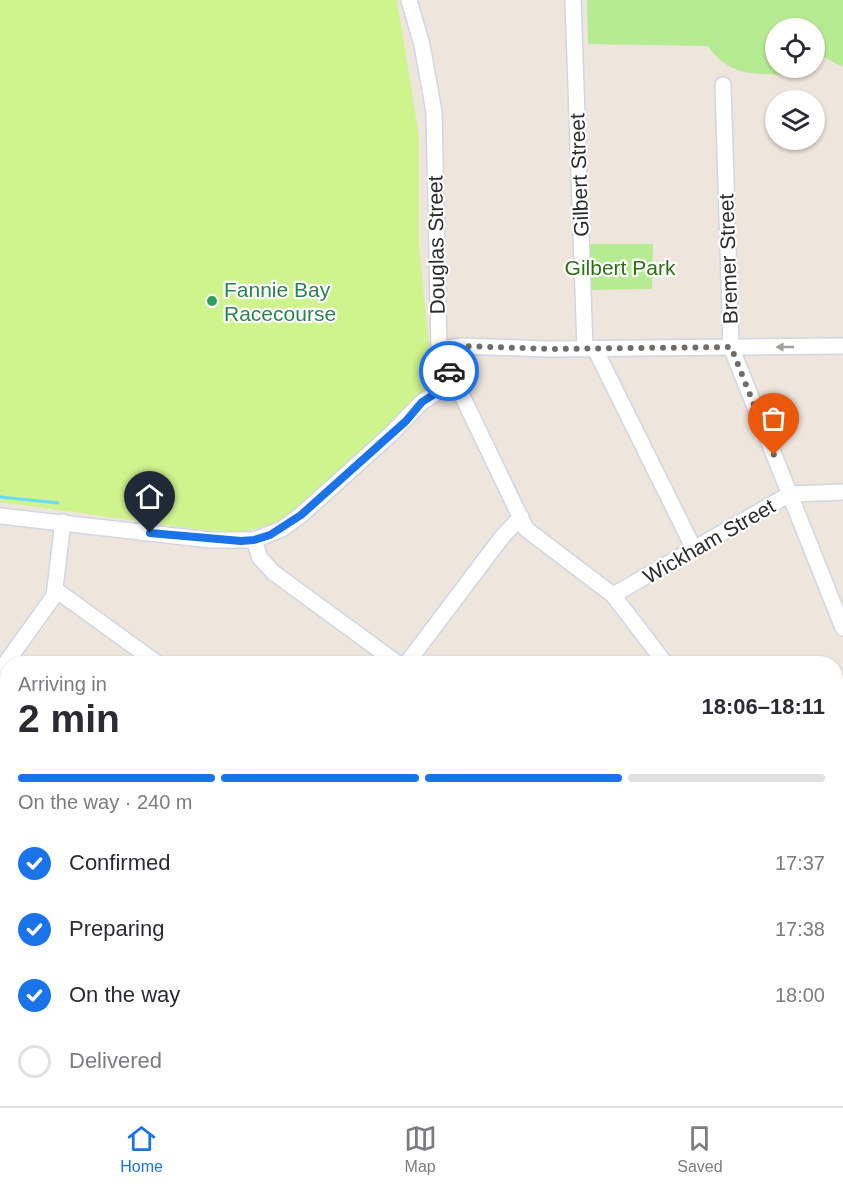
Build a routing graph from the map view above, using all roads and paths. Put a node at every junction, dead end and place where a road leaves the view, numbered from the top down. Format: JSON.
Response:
{"nodes":[{"id":1,"x":409,"y":0,"type":"edge"},
{"id":2,"x":573,"y":0,"type":"edge"},
{"id":3,"x":723,"y":85,"type":"dead end"},
{"id":4,"x":843,"y":346,"type":"edge"},
{"id":5,"x":731,"y":347,"type":"junction"},
{"id":6,"x":439,"y":349,"type":"junction"},
{"id":7,"x":590,"y":349,"type":"junction"},
{"id":8,"x":455,"y":381,"type":"junction"},
{"id":9,"x":843,"y":492,"type":"edge"},
{"id":10,"x":790,"y":494,"type":"junction"},
{"id":11,"x":0,"y":516,"type":"edge"},
{"id":12,"x":521,"y":517,"type":"junction"},
{"id":13,"x":63,"y":522,"type":"junction"},
{"id":14,"x":254,"y":540,"type":"junction"},
{"id":15,"x":694,"y":549,"type":"junction"},
{"id":16,"x":56,"y":590,"type":"junction"},
{"id":17,"x":613,"y":596,"type":"junction"},
{"id":18,"x":843,"y":628,"type":"edge"},
{"id":19,"x":11,"y":656,"type":"edge"},
{"id":20,"x":147,"y":656,"type":"edge"},
{"id":21,"x":387,"y":656,"type":"edge"},
{"id":22,"x":412,"y":656,"type":"edge"},
{"id":23,"x":660,"y":656,"type":"edge"}],
"edges":[{"from":1,"to":6,"type":"street","name":"Douglas Street"},
{"from":2,"to":7,"type":"street","name":"Gilbert Street"},
{"from":3,"to":5,"type":"street","name":"Bremer Street"},
{"from":4,"to":5,"type":"street","one_way":true},
{"from":5,"to":7,"type":"street"},
{"from":5,"to":10,"type":"street","name":"Bremer Street"},
{"from":6,"to":7,"type":"street"},
{"from":6,"to":8,"type":"street","name":"Douglas Street"},
{"from":7,"to":15,"type":"street","name":"Gilbert Street"},
{"from":8,"to":12,"type":"street","name":"Douglas Street"},
{"from":8,"to":14,"type":"street"},
{"from":9,"to":10,"type":"street","name":"Wickham Street"},
{"from":10,"to":15,"type":"street","name":"Wickham Street"},
{"from":10,"to":18,"type":"street","name":"Bremer Street"},
{"from":11,"to":13,"type":"street"},
{"from":12,"to":17,"type":"street","name":"Douglas Street"},
{"from":12,"to":22,"type":"street"},
{"from":13,"to":14,"type":"street"},
{"from":13,"to":16,"type":"street"},
{"from":14,"to":21,"type":"street"},
{"from":15,"to":17,"type":"street","name":"Wickham Street"},
{"from":16,"to":19,"type":"street"},
{"from":16,"to":20,"type":"street"},
{"from":17,"to":23,"type":"street","name":"Douglas Street"}]}
